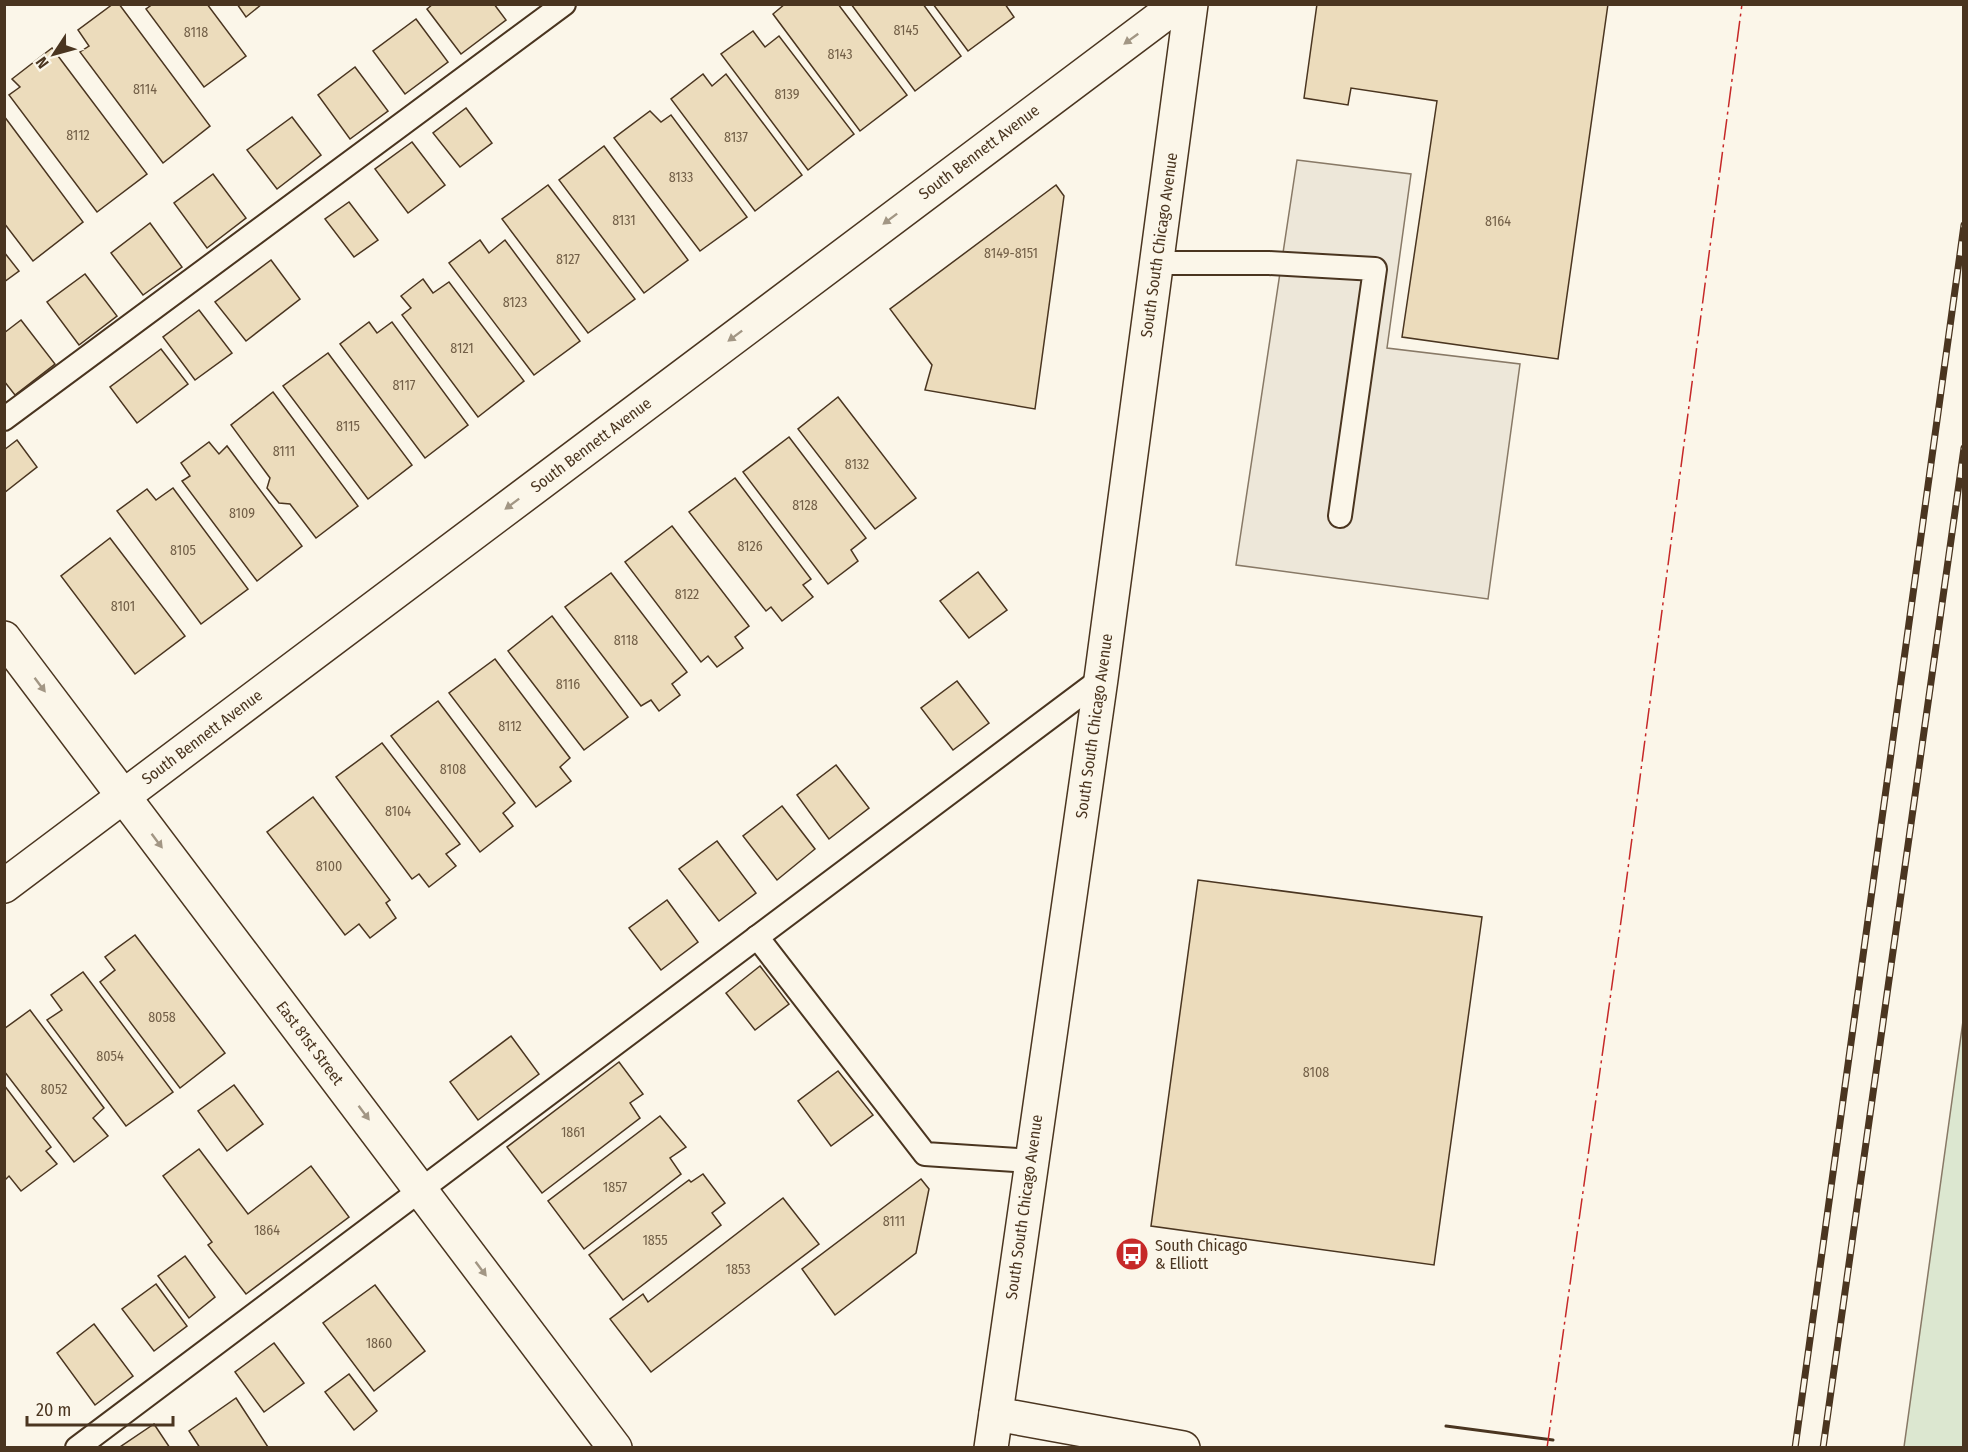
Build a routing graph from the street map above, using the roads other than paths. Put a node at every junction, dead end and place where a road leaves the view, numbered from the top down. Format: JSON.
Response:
{"nodes":[{"id":1,"x":564,"y":4,"type":"edge"},
{"id":2,"x":1178,"y":4,"type":"edge"},
{"id":3,"x":1191,"y":4,"type":"edge"},
{"id":4,"x":1157,"y":263,"type":"junction"},
{"id":5,"x":4,"y":419,"type":"edge"},
{"id":6,"x":1340,"y":516,"type":"dead end"},
{"id":7,"x":4,"y":638,"type":"edge"},
{"id":8,"x":1101,"y":679,"type":"junction"},
{"id":9,"x":124,"y":796,"type":"junction"},
{"id":10,"x":4,"y":886,"type":"edge"},
{"id":11,"x":757,"y":937,"type":"junction"},
{"id":12,"x":1031,"y":1161,"type":"junction"},
{"id":13,"x":421,"y":1190,"type":"junction"},
{"id":14,"x":996,"y":1414,"type":"junction"},
{"id":15,"x":77,"y":1448,"type":"edge"},
{"id":16,"x":615,"y":1448,"type":"edge"},
{"id":17,"x":991,"y":1448,"type":"edge"},
{"id":18,"x":1183,"y":1448,"type":"edge"}],
"edges":[{"from":1,"to":5,"type":"lane"},
{"from":2,"to":9,"type":"street","name":"South Bennett Avenue","one_way":true},
{"from":3,"to":4,"type":"street","name":"South South Chicago Avenue"},
{"from":4,"to":6,"type":"lane"},
{"from":4,"to":8,"type":"street","name":"South South Chicago Avenue"},
{"from":7,"to":9,"type":"street","name":"East 81st Street","one_way":true},
{"from":8,"to":11,"type":"lane"},
{"from":8,"to":12,"type":"street","name":"South South Chicago Avenue"},
{"from":9,"to":10,"type":"street","name":"South Bennett Avenue"},
{"from":9,"to":13,"type":"street","name":"East 81st Street","one_way":true},
{"from":11,"to":12,"type":"lane"},
{"from":11,"to":13,"type":"lane"},
{"from":12,"to":14,"type":"street","name":"South South Chicago Avenue"},
{"from":13,"to":15,"type":"lane"},
{"from":13,"to":16,"type":"street","name":"East 81st Street","one_way":true},
{"from":14,"to":17,"type":"street","name":"South South Chicago Avenue"},
{"from":14,"to":18,"type":"street"}]}
